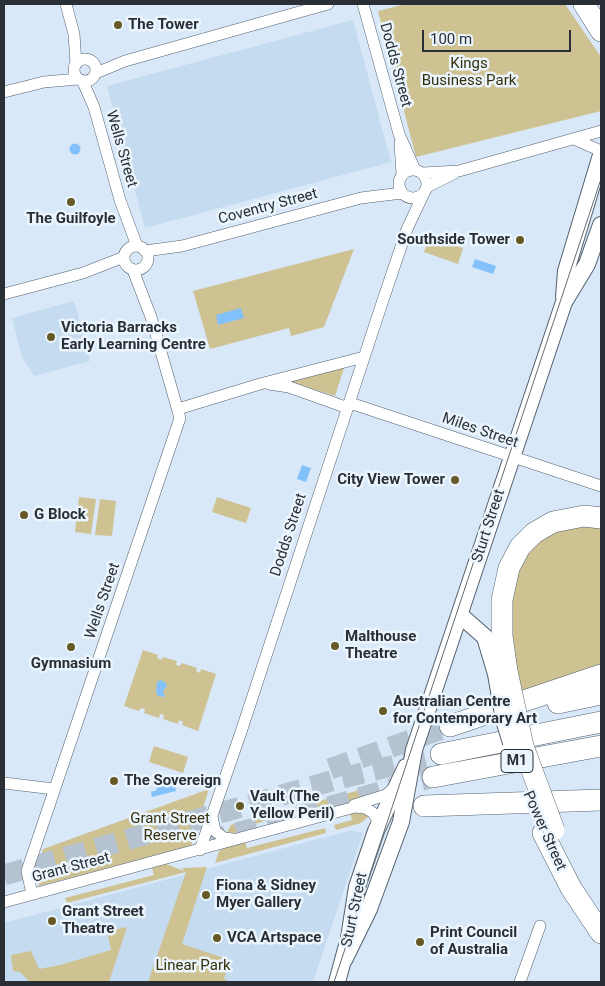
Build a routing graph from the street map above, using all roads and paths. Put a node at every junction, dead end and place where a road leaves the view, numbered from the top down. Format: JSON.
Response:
{"nodes":[{"id":1,"x":66,"y":4,"type":"edge"},
{"id":2,"x":328,"y":4,"type":"edge"},
{"id":3,"x":363,"y":4,"type":"edge"},
{"id":4,"x":584,"y":4,"type":"edge"},
{"id":5,"x":601,"y":31,"type":"edge"},
{"id":6,"x":86,"y":71,"type":"junction"},
{"id":7,"x":4,"y":92,"type":"edge"},
{"id":8,"x":601,"y":131,"type":"edge"},
{"id":9,"x":399,"y":134,"type":"junction"},
{"id":10,"x":574,"y":139,"type":"junction"},
{"id":11,"x":601,"y":150,"type":"edge"},
{"id":12,"x":601,"y":155,"type":"edge"},
{"id":13,"x":419,"y":171,"type":"junction"},
{"id":14,"x":459,"y":171,"type":"junction"},
{"id":15,"x":403,"y":186,"type":"junction"},
{"id":16,"x":425,"y":190,"type":"junction"},
{"id":17,"x":601,"y":225,"type":"edge"},
{"id":18,"x":408,"y":229,"type":"junction"},
{"id":19,"x":136,"y":259,"type":"junction"},
{"id":20,"x":4,"y":294,"type":"edge"},
{"id":21,"x":564,"y":302,"type":"junction"},
{"id":22,"x":364,"y":357,"type":"junction"},
{"id":23,"x":260,"y":384,"type":"junction"},
{"id":24,"x":349,"y":406,"type":"junction"},
{"id":25,"x":178,"y":409,"type":"junction"},
{"id":26,"x":512,"y":458,"type":"junction"},
{"id":27,"x":601,"y":486,"type":"edge"},
{"id":28,"x":601,"y":518,"type":"edge"},
{"id":29,"x":460,"y":615,"type":"junction"},
{"id":30,"x":501,"y":672,"type":"junction"},
{"id":31,"x":601,"y":675,"type":"edge"},
{"id":32,"x":601,"y":694,"type":"edge"},
{"id":33,"x":516,"y":720,"type":"junction"},
{"id":34,"x":601,"y":722,"type":"edge"},
{"id":35,"x":450,"y":726,"type":"tunnel mouth"},
{"id":36,"x":511,"y":744,"type":"junction"},
{"id":37,"x":601,"y":746,"type":"edge"},
{"id":38,"x":414,"y":750,"type":"junction"},
{"id":39,"x":441,"y":754,"type":"tunnel mouth"},
{"id":40,"x":433,"y":777,"type":"tunnel mouth"},
{"id":41,"x":4,"y":783,"type":"edge"},
{"id":42,"x":396,"y":786,"type":"junction"},
{"id":43,"x":54,"y":790,"type":"junction"},
{"id":44,"x":601,"y":800,"type":"edge"},
{"id":45,"x":424,"y":806,"type":"dead end"},
{"id":46,"x":213,"y":810,"type":"junction"},
{"id":47,"x":334,"y":812,"type":"junction"},
{"id":48,"x":376,"y":831,"type":"junction"},
{"id":49,"x":549,"y":831,"type":"junction"},
{"id":50,"x":233,"y":840,"type":"junction"},
{"id":51,"x":200,"y":850,"type":"junction"},
{"id":52,"x":32,"y":894,"type":"junction"},
{"id":53,"x":4,"y":902,"type":"edge"},
{"id":54,"x":601,"y":914,"type":"edge"},
{"id":55,"x":540,"y":926,"type":"dead end"},
{"id":56,"x":601,"y":934,"type":"edge"},
{"id":57,"x":344,"y":960,"type":"junction"},
{"id":58,"x":337,"y":982,"type":"edge"},
{"id":59,"x":520,"y":982,"type":"edge"}],
"edges":[{"from":1,"to":6,"type":"street","name":"Wells Street"},
{"from":2,"to":6,"type":"street"},
{"from":3,"to":9,"type":"street","name":"Dodds Street"},
{"from":4,"to":5,"type":"highway"},
{"from":6,"to":7,"type":"street"},
{"from":6,"to":19,"type":"street","name":"Wells Street"},
{"from":8,"to":10,"type":"street"},
{"from":9,"to":13,"type":"street","name":"Dodds Street"},
{"from":9,"to":15,"type":"street","name":"Dodds Street"},
{"from":10,"to":11,"type":"street"},
{"from":10,"to":14,"type":"street"},
{"from":12,"to":21,"type":"main road","name":"Sturt Street"},
{"from":13,"to":14,"type":"street"},
{"from":13,"to":15,"type":"street"},
{"from":13,"to":16,"type":"street","name":"Dodds Street"},
{"from":14,"to":16,"type":"street"},
{"from":15,"to":16,"type":"street"},
{"from":15,"to":18,"type":"street","name":"Dodds Street"},
{"from":15,"to":19,"type":"street","name":"Coventry Street"},
{"from":16,"to":18,"type":"street","name":"Dodds Street"},
{"from":17,"to":21,"type":"main road","name":"Sturt Street"},
{"from":18,"to":22,"type":"street","name":"Dodds Street"},
{"from":19,"to":20,"type":"street","name":"Coventry Street"},
{"from":19,"to":25,"type":"street","name":"Wells Street"},
{"from":21,"to":26,"type":"main road","name":"Sturt Street"},
{"from":22,"to":23,"type":"street","name":"Miles Street"},
{"from":22,"to":24,"type":"street","name":"Dodds Street"},
{"from":23,"to":24,"type":"street","name":"Miles Street"},
{"from":23,"to":25,"type":"street","name":"Miles Street"},
{"from":24,"to":26,"type":"street","name":"Miles Street"},
{"from":24,"to":46,"type":"street","name":"Dodds Street"},
{"from":25,"to":43,"type":"street","name":"Wells Street"},
{"from":26,"to":27,"type":"street","name":"Miles Street"},
{"from":26,"to":29,"type":"main road","name":"Sturt Street"},
{"from":28,"to":30,"type":"highway","name":"Power Street"},
{"from":29,"to":30,"type":"main road","name":"Power Street"},
{"from":29,"to":38,"type":"main road","name":"Sturt Street"},
{"from":30,"to":33,"type":"highway","name":"Power Street","bridge":true},
{"from":30,"to":36,"type":"main road","name":"Power Street","bridge":true},
{"from":31,"to":35,"type":"highway"},
{"from":32,"to":33,"type":"highway"},
{"from":33,"to":36,"type":"highway","bridge":true},
{"from":33,"to":49,"type":"highway","name":"Power Street","bridge":true},
{"from":34,"to":39,"type":"highway","number":"M1"},
{"from":36,"to":49,"type":"highway","name":"Power Street"},
{"from":37,"to":40,"type":"highway","number":"M1"},
{"from":38,"to":42,"type":"main road","name":"Sturt Street"},
{"from":38,"to":57,"type":"main road","name":"Sturt Street"},
{"from":41,"to":43,"type":"street"},
{"from":42,"to":47,"type":"street","name":"Grant Street"},
{"from":42,"to":48,"type":"main road","name":"Sturt Street"},
{"from":43,"to":52,"type":"street","name":"Wells Street"},
{"from":44,"to":45,"type":"highway"},
{"from":46,"to":50,"type":"street"},
{"from":46,"to":51,"type":"street","name":"Dodds Street"},
{"from":47,"to":48,"type":"street","name":"Grant Street"},
{"from":47,"to":50,"type":"street","name":"Grant Street"},
{"from":48,"to":57,"type":"main road","name":"Sturt Street"},
{"from":49,"to":54,"type":"highway","name":"Power Street"},
{"from":49,"to":56,"type":"highway","name":"Power Street"},
{"from":50,"to":51,"type":"street","name":"Grant Street"},
{"from":51,"to":52,"type":"street","name":"Grant Street"},
{"from":52,"to":53,"type":"street","name":"Grant Street"},
{"from":55,"to":59,"type":"street"},
{"from":57,"to":58,"type":"main road","name":"Sturt Street"}]}
